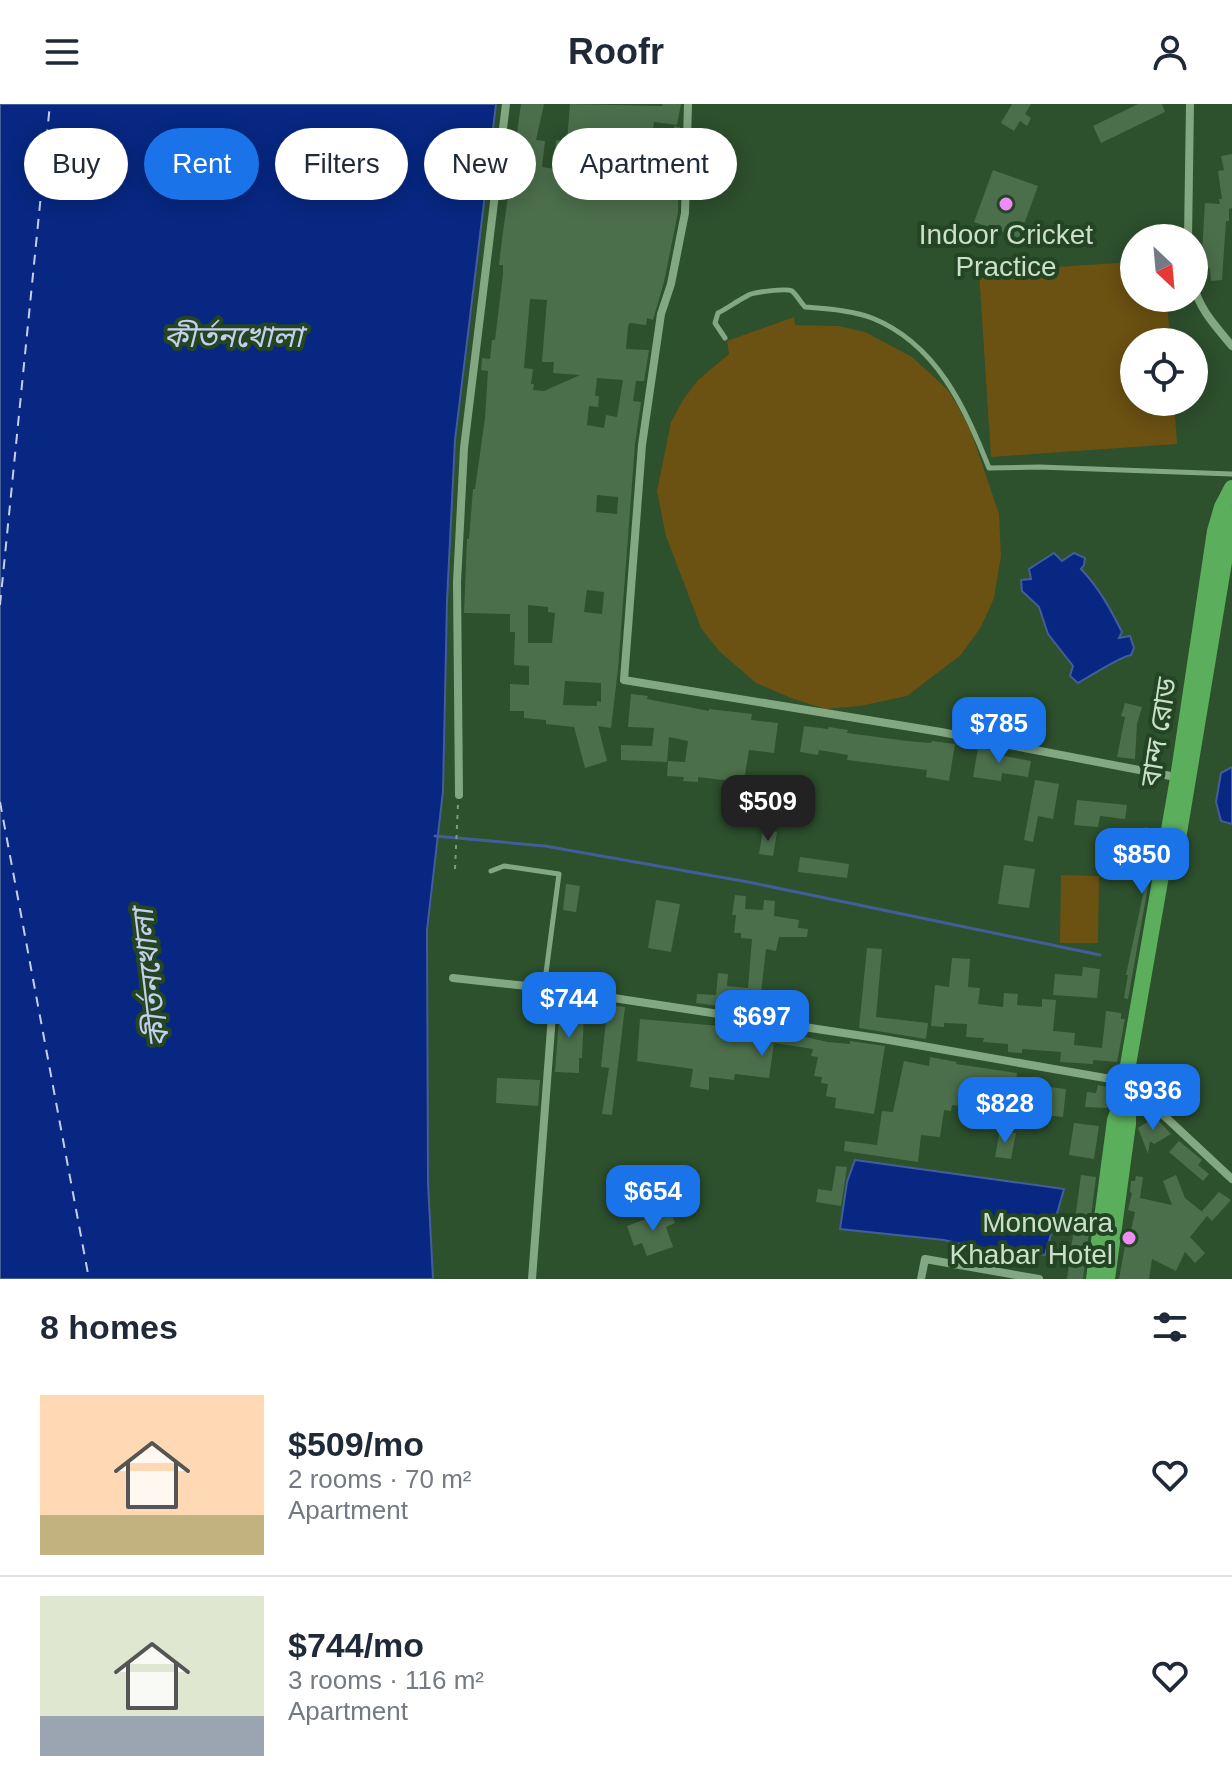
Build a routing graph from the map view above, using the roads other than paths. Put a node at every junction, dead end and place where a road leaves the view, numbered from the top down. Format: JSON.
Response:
{"nodes":[{"id":1,"x":506,"y":104,"type":"edge"},
{"id":2,"x":688,"y":104,"type":"edge"},
{"id":3,"x":1190,"y":104,"type":"edge"},
{"id":4,"x":1188,"y":224,"type":"edge"},
{"id":5,"x":1207,"y":312,"type":"edge"},
{"id":6,"x":725,"y":338,"type":"dead end"},
{"id":7,"x":1232,"y":346,"type":"edge"},
{"id":8,"x":1232,"y":474,"type":"edge"},
{"id":9,"x":1232,"y":488,"type":"edge"},
{"id":10,"x":1232,"y":514,"type":"edge"},
{"id":11,"x":1184,"y":779,"type":"junction"},
{"id":12,"x":459,"y":795,"type":"road end"},
{"id":13,"x":491,"y":871,"type":"dead end"},
{"id":14,"x":453,"y":978,"type":"dead end"},
{"id":15,"x":549,"y":988,"type":"junction"},
{"id":16,"x":1128,"y":1082,"type":"junction"},
{"id":17,"x":1232,"y":1179,"type":"edge"},
{"id":18,"x":532,"y":1279,"type":"edge"},
{"id":19,"x":921,"y":1279,"type":"edge"},
{"id":20,"x":1039,"y":1279,"type":"edge"},
{"id":21,"x":1094,"y":1279,"type":"edge"},
{"id":22,"x":1107,"y":1279,"type":"edge"}],
"edges":[{"from":1,"to":12,"type":"street"},
{"from":2,"to":11,"type":"street"},
{"from":3,"to":4,"type":"street"},
{"from":5,"to":7,"type":"street"},
{"from":6,"to":8,"type":"lane"},
{"from":9,"to":11,"type":"highway","name":"বান্দ রোড"},
{"from":10,"to":11,"type":"highway","name":"বান্দ রোড"},
{"from":11,"to":16,"type":"highway","name":"বান্দ রোড"},
{"from":13,"to":15,"type":"lane"},
{"from":14,"to":15,"type":"street"},
{"from":15,"to":16,"type":"street"},
{"from":15,"to":18,"type":"street"},
{"from":16,"to":17,"type":"street"},
{"from":16,"to":21,"type":"highway","name":"বান্দ রোড"},
{"from":16,"to":22,"type":"highway","name":"বান্দ রোড"},
{"from":19,"to":20,"type":"street"}]}
